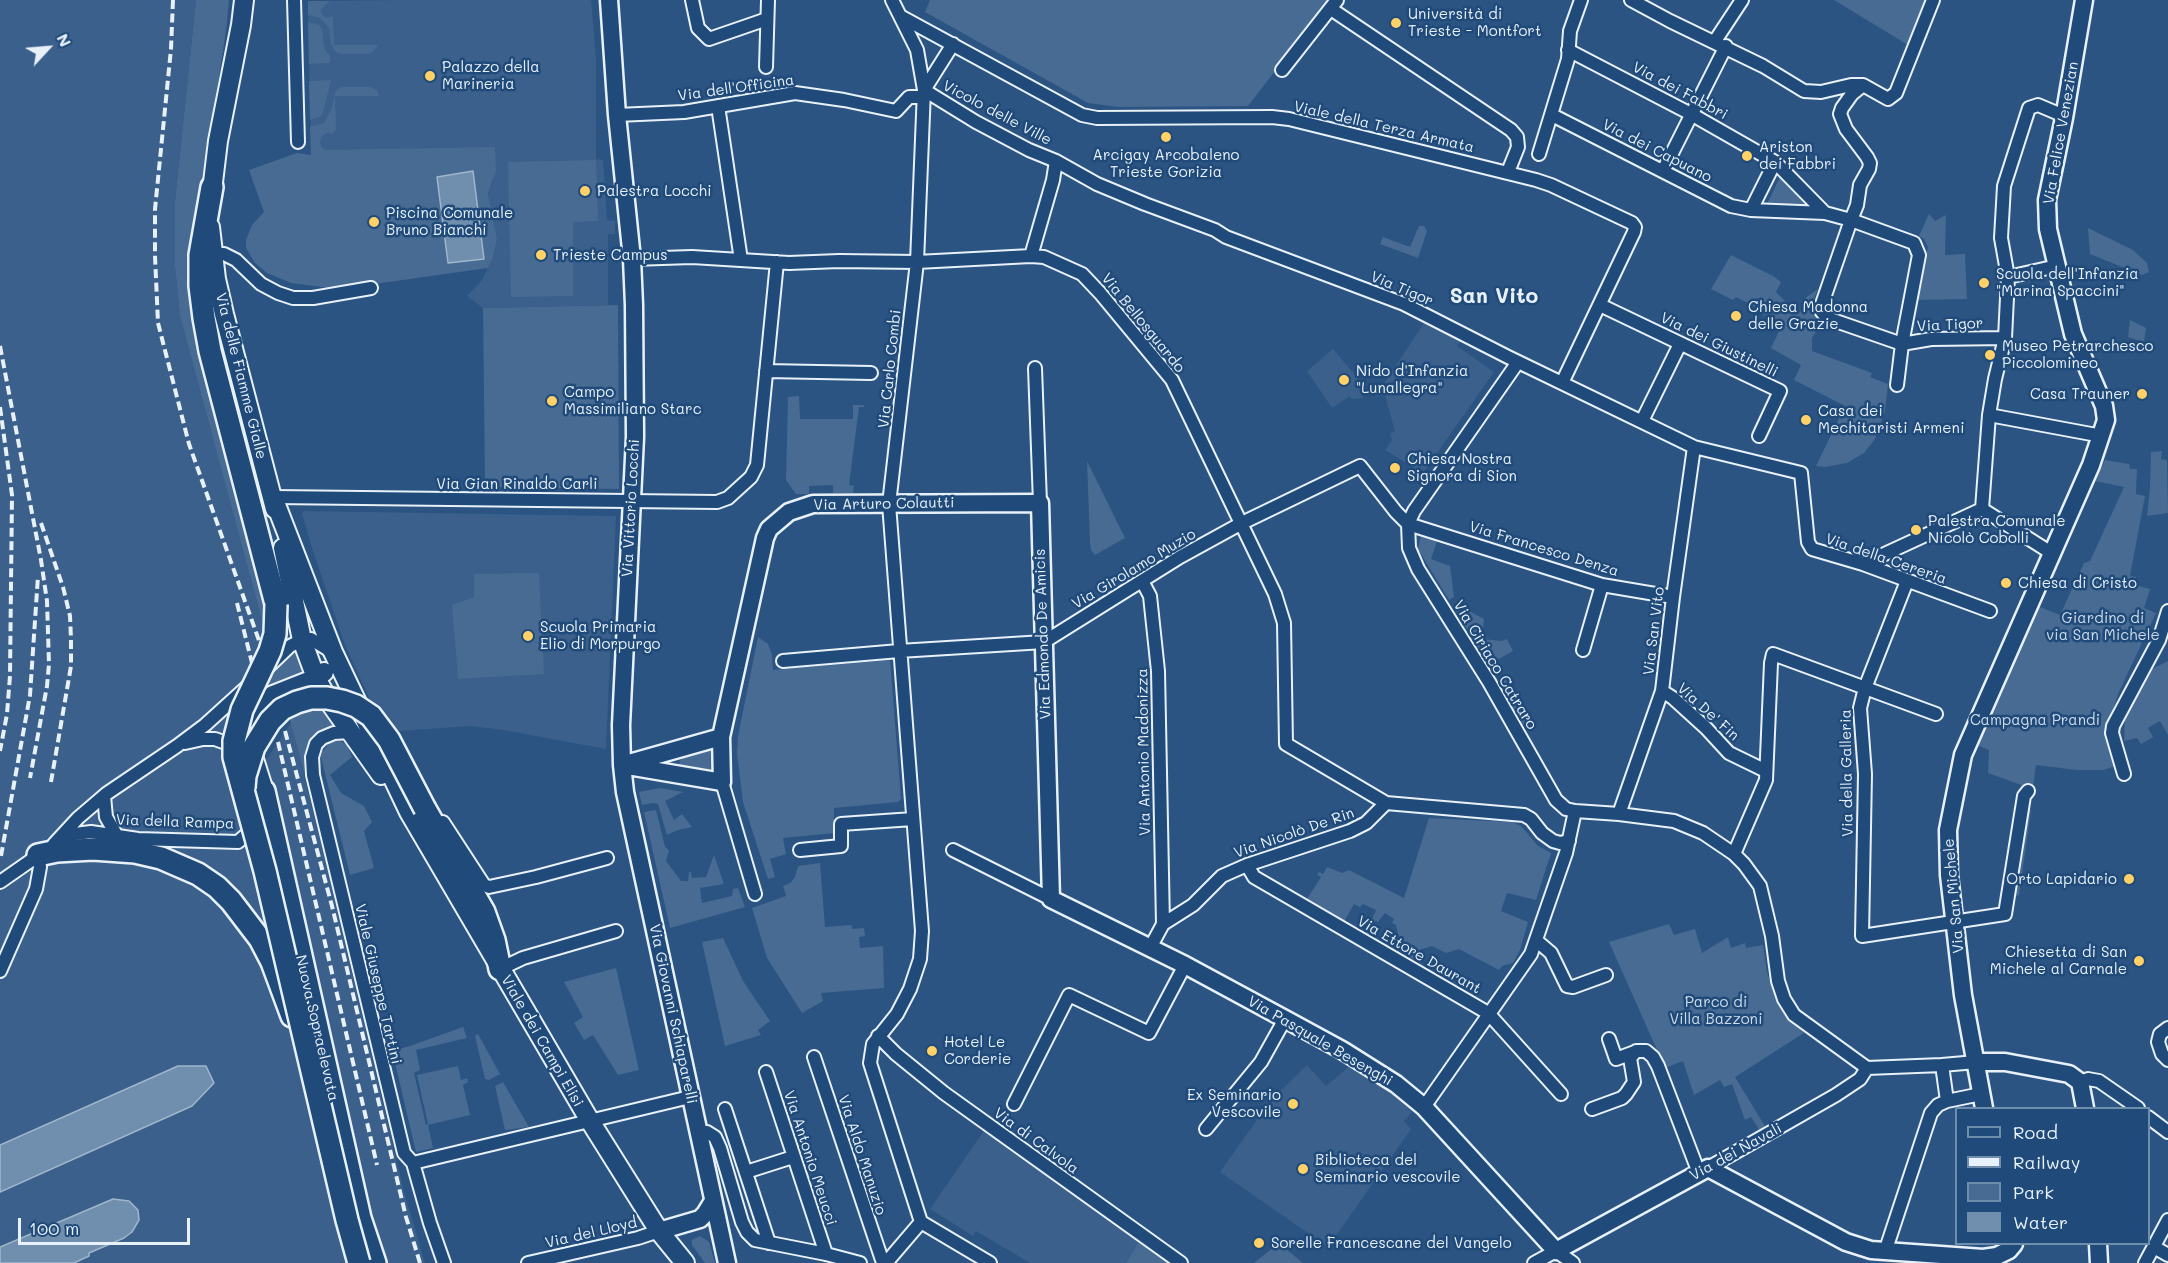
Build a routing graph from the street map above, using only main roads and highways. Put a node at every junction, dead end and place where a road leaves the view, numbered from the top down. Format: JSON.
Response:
{"nodes":[{"id":1,"x":244,"y":0,"type":"edge"},
{"id":2,"x":212,"y":188,"type":"junction"},
{"id":3,"x":273,"y":497,"type":"junction"},
{"id":4,"x":333,"y":652,"type":"junction"},
{"id":5,"x":316,"y":678,"type":"junction"},
{"id":6,"x":254,"y":794,"type":"junction"},
{"id":7,"x":417,"y":811,"type":"junction"},
{"id":8,"x":48,"y":853,"type":"road end"},
{"id":9,"x":500,"y":969,"type":"joint"},
{"id":10,"x":325,"y":1127,"type":"junction"},
{"id":11,"x":359,"y":1263,"type":"edge"},
{"id":12,"x":375,"y":1263,"type":"edge"},
{"id":13,"x":685,"y":1263,"type":"edge"}],
"edges":[{"from":1,"to":2,"type":"main road","name":"Via delle Fiamme Gialle"},
{"from":2,"to":3,"type":"main road","name":"Via delle Fiamme Gialle"},
{"from":2,"to":6,"type":"highway","bridge":true},
{"from":3,"to":4,"type":"main road","name":"Via delle Fiamme Gialle"},
{"from":3,"to":5,"type":"main road","name":"Via delle Fiamme Gialle"},
{"from":4,"to":5,"type":"main road"},
{"from":4,"to":7,"type":"main road"},
{"from":5,"to":6,"type":"main road"},
{"from":5,"to":7,"type":"main road"},
{"from":6,"to":7,"type":"highway","bridge":true},
{"from":6,"to":10,"type":"highway","name":"Nuova Sopraelevata","bridge":true},
{"from":6,"to":12,"type":"highway","name":"Nuova Sopraelevata"},
{"from":7,"to":9,"type":"highway"},
{"from":8,"to":10,"type":"highway","bridge":true},
{"from":9,"to":13,"type":"main road","name":"Viale dei Campi Elisi"},
{"from":10,"to":11,"type":"highway","name":"Nuova Sopraelevata","bridge":true}]}
